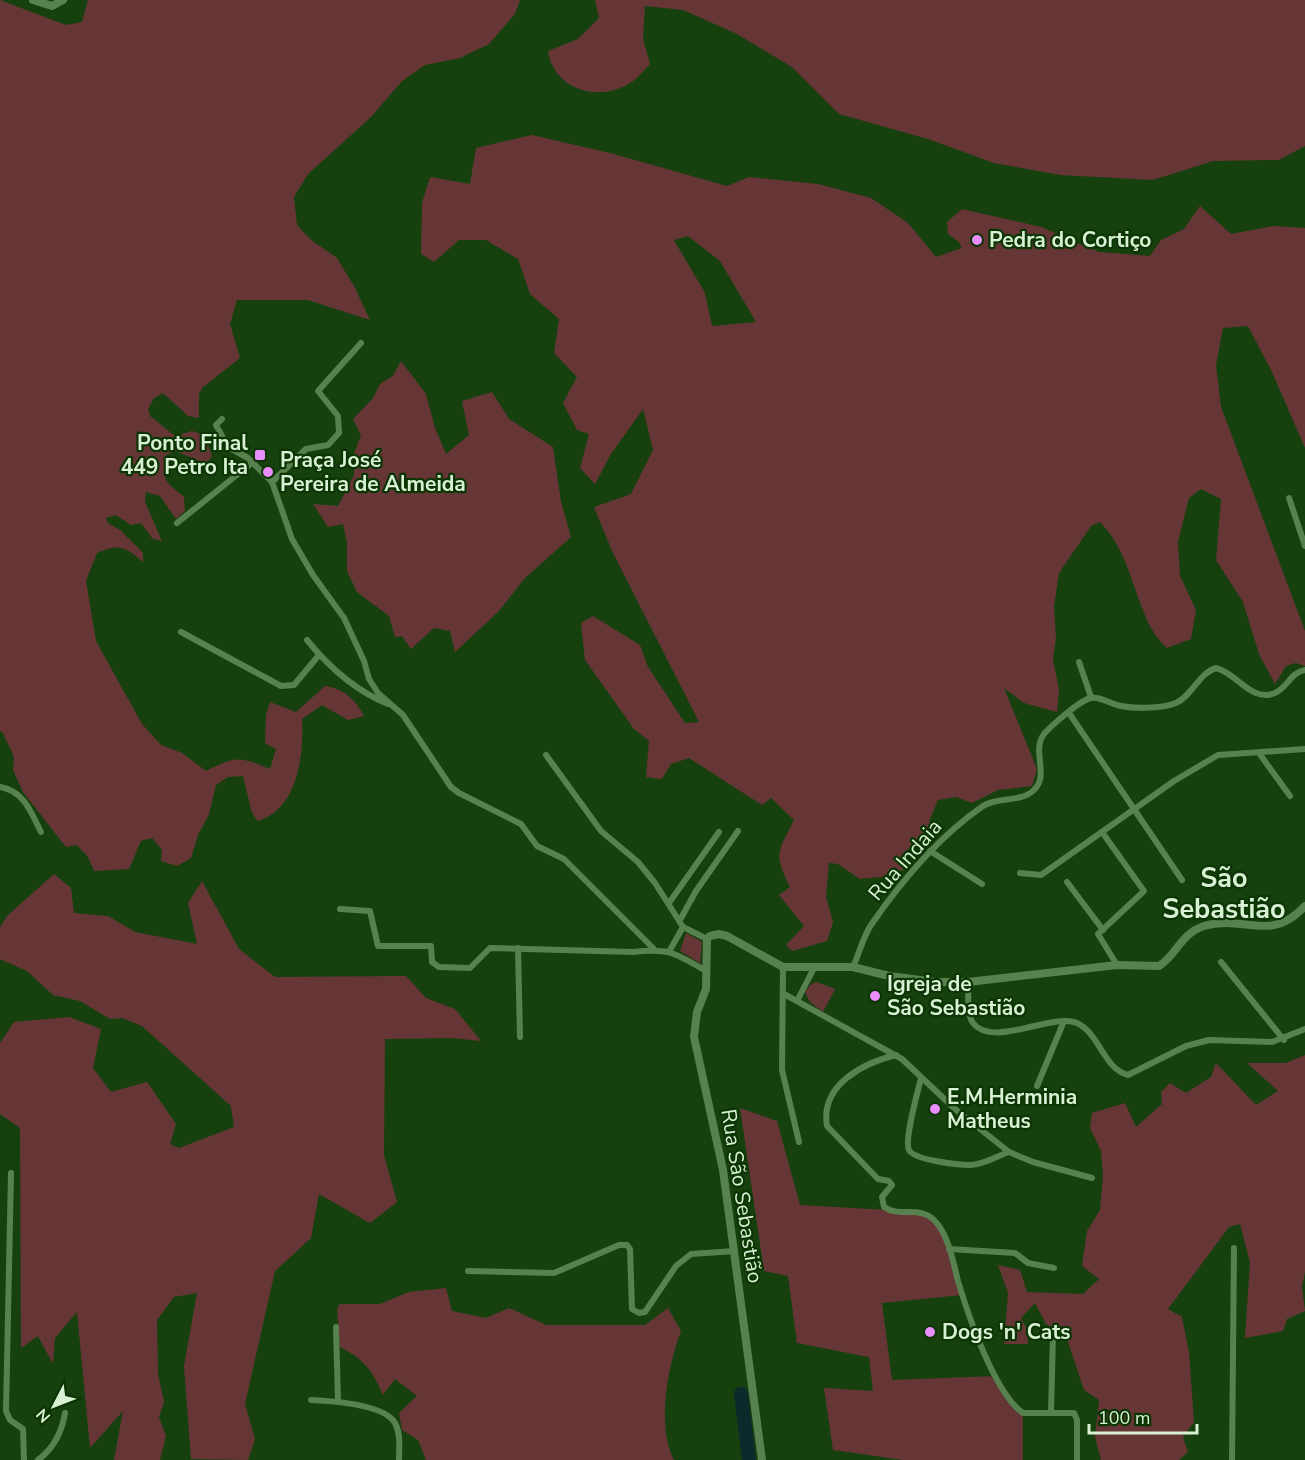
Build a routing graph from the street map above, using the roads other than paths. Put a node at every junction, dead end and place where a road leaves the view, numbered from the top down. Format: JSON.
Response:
{"nodes":[{"id":1,"x":33,"y":0,"type":"edge"},
{"id":2,"x":63,"y":0,"type":"edge"},
{"id":3,"x":361,"y":343,"type":"dead end"},
{"id":4,"x":222,"y":419,"type":"dead end"},
{"id":5,"x":253,"y":462,"type":"junction"},
{"id":6,"x":272,"y":482,"type":"junction"},
{"id":7,"x":1289,"y":498,"type":"dead end"},
{"id":8,"x":177,"y":523,"type":"dead end"},
{"id":9,"x":1305,"y":546,"type":"edge"},
{"id":10,"x":181,"y":632,"type":"dead end"},
{"id":11,"x":307,"y":639,"type":"dead end"},
{"id":12,"x":319,"y":655,"type":"junction"},
{"id":13,"x":1078,"y":662,"type":"dead end"},
{"id":14,"x":1305,"y":670,"type":"edge"},
{"id":15,"x":1091,"y":698,"type":"junction"},
{"id":16,"x":393,"y":706,"type":"junction"},
{"id":17,"x":1069,"y":712,"type":"junction"},
{"id":18,"x":1305,"y":749,"type":"edge"},
{"id":19,"x":1259,"y":753,"type":"junction"},
{"id":20,"x":546,"y":755,"type":"dead end"},
{"id":21,"x":0,"y":787,"type":"edge"},
{"id":22,"x":1290,"y":796,"type":"dead end"},
{"id":23,"x":1133,"y":811,"type":"junction"},
{"id":24,"x":738,"y":831,"type":"dead end"},
{"id":25,"x":41,"y":832,"type":"dead end"},
{"id":26,"x":719,"y":832,"type":"dead end"},
{"id":27,"x":1102,"y":832,"type":"junction"},
{"id":28,"x":930,"y":851,"type":"junction"},
{"id":29,"x":1020,"y":873,"type":"dead end"},
{"id":30,"x":1182,"y":880,"type":"dead end"},
{"id":31,"x":1067,"y":882,"type":"dead end"},
{"id":32,"x":982,"y":884,"type":"dead end"},
{"id":33,"x":669,"y":903,"type":"junction"},
{"id":34,"x":1305,"y":906,"type":"edge"},
{"id":35,"x":340,"y":909,"type":"dead end"},
{"id":36,"x":680,"y":920,"type":"junction"},
{"id":37,"x":683,"y":927,"type":"junction"},
{"id":38,"x":1100,"y":932,"type":"junction"},
{"id":39,"x":707,"y":939,"type":"junction"},
{"id":40,"x":518,"y":948,"type":"junction"},
{"id":41,"x":654,"y":949,"type":"junction"},
{"id":42,"x":670,"y":950,"type":"junction"},
{"id":43,"x":1221,"y":962,"type":"dead end"},
{"id":44,"x":1117,"y":965,"type":"junction"},
{"id":45,"x":853,"y":967,"type":"junction"},
{"id":46,"x":783,"y":968,"type":"junction"},
{"id":47,"x":814,"y":968,"type":"junction"},
{"id":48,"x":706,"y":971,"type":"junction"},
{"id":49,"x":968,"y":981,"type":"junction"},
{"id":50,"x":784,"y":994,"type":"junction"},
{"id":51,"x":797,"y":1001,"type":"junction"},
{"id":52,"x":1064,"y":1021,"type":"junction"},
{"id":53,"x":1305,"y":1029,"type":"edge"},
{"id":54,"x":520,"y":1037,"type":"dead end"},
{"id":55,"x":1284,"y":1040,"type":"junction"},
{"id":56,"x":896,"y":1055,"type":"junction"},
{"id":57,"x":921,"y":1078,"type":"junction"},
{"id":58,"x":1037,"y":1086,"type":"dead end"},
{"id":59,"x":799,"y":1142,"type":"dead end"},
{"id":60,"x":1009,"y":1152,"type":"junction"},
{"id":61,"x":11,"y":1173,"type":"dead end"},
{"id":62,"x":1092,"y":1178,"type":"dead end"},
{"id":63,"x":1234,"y":1248,"type":"dead end"},
{"id":64,"x":949,"y":1249,"type":"junction"},
{"id":65,"x":735,"y":1251,"type":"junction"},
{"id":66,"x":1054,"y":1268,"type":"dead end"},
{"id":67,"x":468,"y":1271,"type":"dead end"},
{"id":68,"x":336,"y":1327,"type":"dead end"},
{"id":69,"x":1053,"y":1335,"type":"dead end"},
{"id":70,"x":311,"y":1400,"type":"dead end"},
{"id":71,"x":338,"y":1401,"type":"junction"},
{"id":72,"x":1051,"y":1412,"type":"junction"},
{"id":73,"x":65,"y":1413,"type":"dead end"},
{"id":74,"x":24,"y":1460,"type":"edge"},
{"id":75,"x":38,"y":1460,"type":"edge"},
{"id":76,"x":399,"y":1460,"type":"edge"},
{"id":77,"x":762,"y":1460,"type":"edge"},
{"id":78,"x":1077,"y":1460,"type":"edge"},
{"id":79,"x":1232,"y":1460,"type":"edge"}],
"edges":[{"from":1,"to":2,"type":"main road"},
{"from":3,"to":6,"type":"street"},
{"from":4,"to":5,"type":"street"},
{"from":5,"to":6,"type":"street"},
{"from":5,"to":8,"type":"street"},
{"from":6,"to":16,"type":"street"},
{"from":7,"to":9,"type":"street"},
{"from":10,"to":12,"type":"street"},
{"from":11,"to":12,"type":"street"},
{"from":12,"to":16,"type":"street"},
{"from":13,"to":15,"type":"street"},
{"from":14,"to":15,"type":"street"},
{"from":15,"to":17,"type":"street","name":"Rua Indaia"},
{"from":16,"to":41,"type":"street"},
{"from":17,"to":23,"type":"street"},
{"from":17,"to":28,"type":"street","name":"Rua Indaia"},
{"from":18,"to":19,"type":"street"},
{"from":19,"to":22,"type":"street"},
{"from":19,"to":23,"type":"street"},
{"from":20,"to":33,"type":"street"},
{"from":21,"to":25,"type":"street"},
{"from":23,"to":27,"type":"street"},
{"from":23,"to":30,"type":"street"},
{"from":24,"to":36,"type":"street"},
{"from":26,"to":33,"type":"street"},
{"from":27,"to":29,"type":"street"},
{"from":27,"to":38,"type":"street"},
{"from":28,"to":32,"type":"street"},
{"from":28,"to":45,"type":"street","name":"Rua Indaia"},
{"from":31,"to":38,"type":"street"},
{"from":33,"to":36,"type":"street"},
{"from":34,"to":44,"type":"street"},
{"from":35,"to":40,"type":"street"},
{"from":36,"to":37,"type":"street"},
{"from":37,"to":39,"type":"street"},
{"from":37,"to":42,"type":"street"},
{"from":38,"to":44,"type":"street"},
{"from":39,"to":46,"type":"street"},
{"from":39,"to":48,"type":"street","name":"Rua São Sebastião"},
{"from":40,"to":41,"type":"street"},
{"from":40,"to":54,"type":"street"},
{"from":41,"to":42,"type":"street"},
{"from":42,"to":48,"type":"street"},
{"from":43,"to":55,"type":"street"},
{"from":44,"to":49,"type":"street"},
{"from":45,"to":47,"type":"street"},
{"from":45,"to":49,"type":"street"},
{"from":46,"to":47,"type":"street"},
{"from":46,"to":50,"type":"street"},
{"from":47,"to":51,"type":"street"},
{"from":48,"to":65,"type":"street","name":"Rua São Sebastião"},
{"from":49,"to":52,"type":"street"},
{"from":50,"to":51,"type":"street"},
{"from":50,"to":59,"type":"street"},
{"from":51,"to":56,"type":"street"},
{"from":52,"to":55,"type":"street"},
{"from":52,"to":58,"type":"street"},
{"from":53,"to":55,"type":"street"},
{"from":56,"to":57,"type":"street"},
{"from":56,"to":64,"type":"street"},
{"from":57,"to":60,"type":"street"},
{"from":57,"to":60,"type":"street"},
{"from":60,"to":62,"type":"street"},
{"from":61,"to":74,"type":"street"},
{"from":63,"to":79,"type":"street"},
{"from":64,"to":66,"type":"street"},
{"from":64,"to":72,"type":"street"},
{"from":65,"to":67,"type":"street"},
{"from":65,"to":77,"type":"street","name":"Rua São Sebastião"},
{"from":68,"to":71,"type":"street"},
{"from":69,"to":72,"type":"street"},
{"from":70,"to":71,"type":"street"},
{"from":71,"to":76,"type":"street"},
{"from":72,"to":78,"type":"street"},
{"from":73,"to":75,"type":"street"}]}
